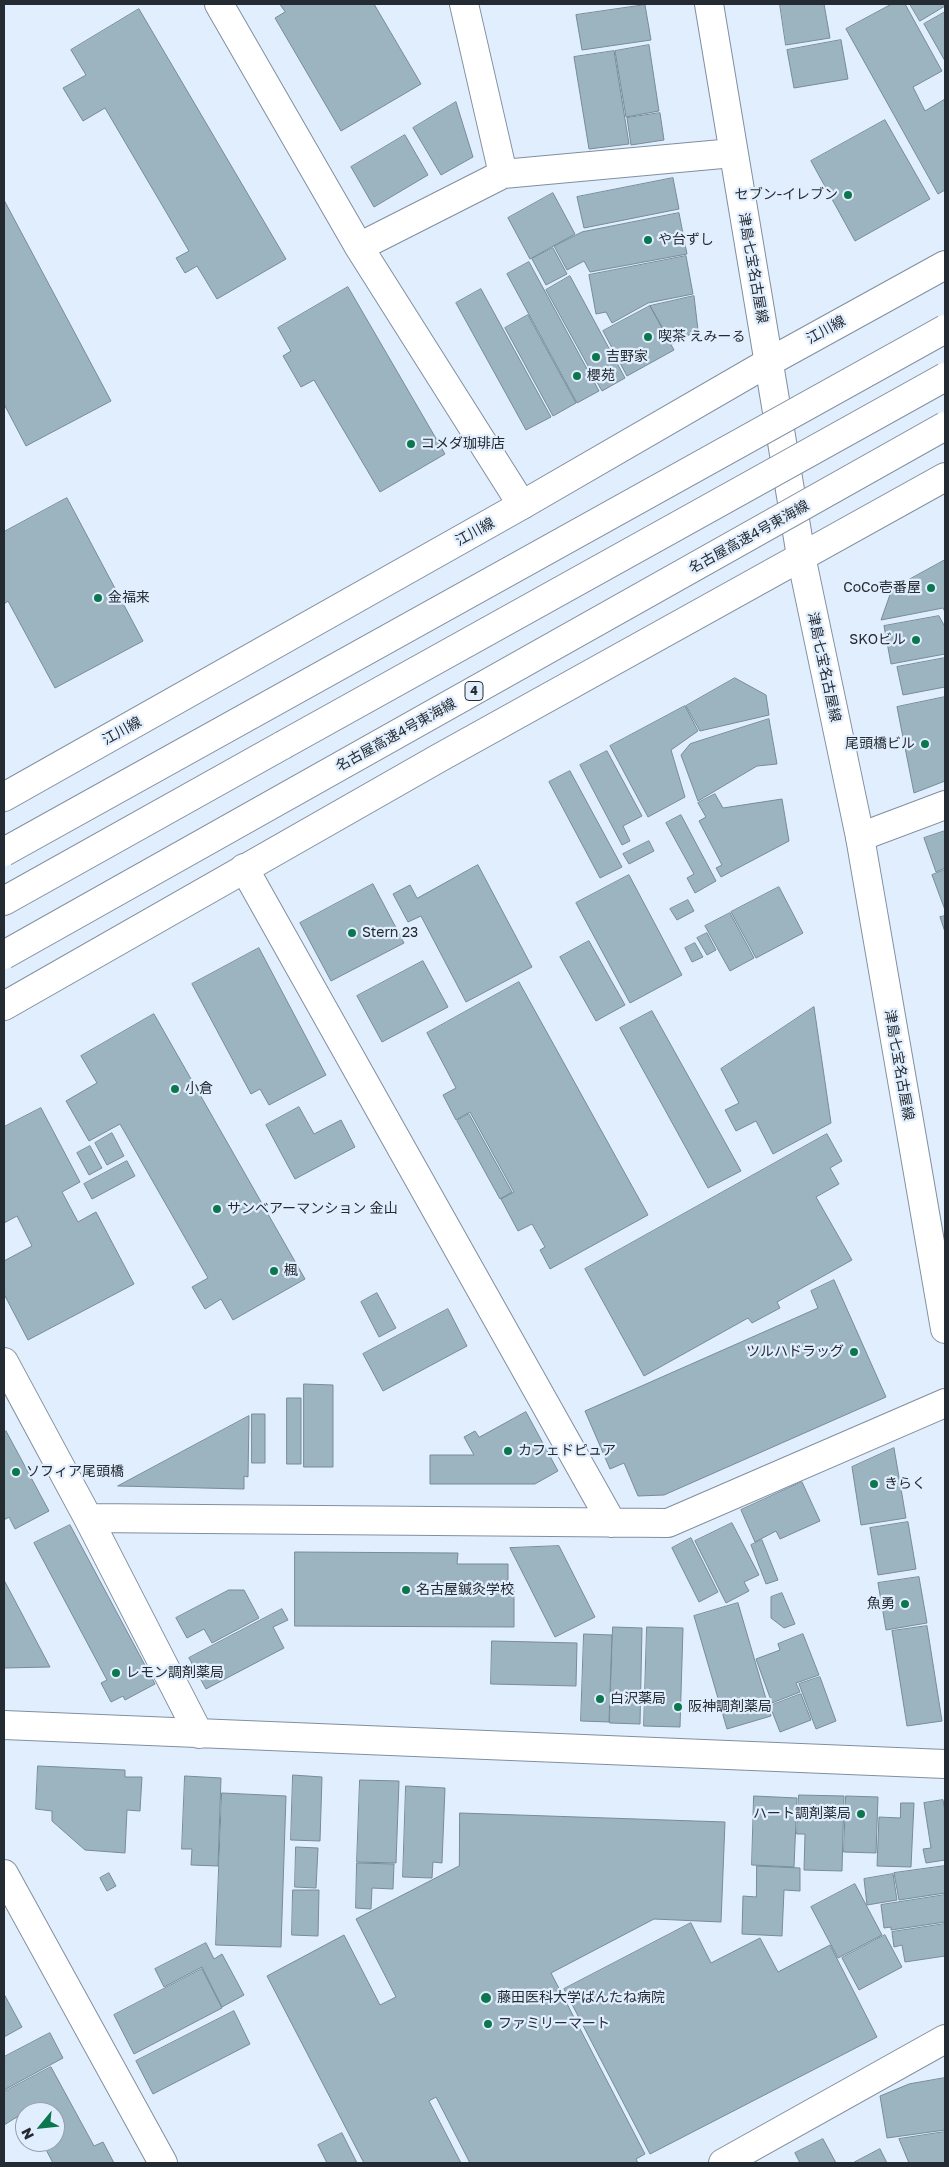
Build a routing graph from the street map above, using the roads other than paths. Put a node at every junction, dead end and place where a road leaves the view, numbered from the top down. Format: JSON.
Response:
{"nodes":[{"id":1,"x":218,"y":4,"type":"edge"},
{"id":2,"x":464,"y":4,"type":"edge"},
{"id":3,"x":708,"y":4,"type":"edge"},
{"id":4,"x":733,"y":153,"type":"junction"},
{"id":5,"x":504,"y":174,"type":"junction"},
{"id":6,"x":359,"y":247,"type":"junction"},
{"id":7,"x":945,"y":265,"type":"edge"},
{"id":8,"x":945,"y":329,"type":"edge"},
{"id":9,"x":769,"y":362,"type":"junction"},
{"id":10,"x":945,"y":377,"type":"edge"},
{"id":11,"x":945,"y":426,"type":"edge"},
{"id":12,"x":945,"y":477,"type":"edge"},
{"id":13,"x":522,"y":505,"type":"junction"},
{"id":14,"x":801,"y":556,"type":"junction"},
{"id":15,"x":4,"y":797,"type":"edge"},
{"id":16,"x":945,"y":805,"type":"edge"},
{"id":17,"x":860,"y":838,"type":"junction"},
{"id":18,"x":4,"y":852,"type":"edge"},
{"id":19,"x":244,"y":868,"type":"junction"},
{"id":20,"x":4,"y":901,"type":"edge"},
{"id":21,"x":4,"y":955,"type":"edge"},
{"id":22,"x":4,"y":1006,"type":"edge"},
{"id":23,"x":945,"y":1329,"type":"edge"},
{"id":24,"x":4,"y":1362,"type":"edge"},
{"id":25,"x":945,"y":1403,"type":"edge"},
{"id":26,"x":88,"y":1518,"type":"junction"},
{"id":27,"x":612,"y":1523,"type":"junction"},
{"id":28,"x":4,"y":1724,"type":"edge"},
{"id":29,"x":199,"y":1734,"type":"junction"},
{"id":30,"x":945,"y":1764,"type":"edge"},
{"id":31,"x":4,"y":1874,"type":"edge"},
{"id":32,"x":945,"y":2039,"type":"edge"},
{"id":33,"x":163,"y":2163,"type":"edge"},
{"id":34,"x":723,"y":2163,"type":"edge"}],
"edges":[{"from":1,"to":6,"type":"main road"},
{"from":2,"to":5,"type":"main road"},
{"from":3,"to":4,"type":"main road","name":"津島七宝名古屋線"},
{"from":4,"to":5,"type":"main road"},
{"from":4,"to":9,"type":"main road","name":"津島七宝名古屋線"},
{"from":5,"to":6,"type":"main road"},
{"from":6,"to":13,"type":"main road"},
{"from":7,"to":9,"type":"main road","name":"江川線"},
{"from":8,"to":18,"type":"main road","bridge":true},
{"from":9,"to":13,"type":"main road","name":"江川線"},
{"from":9,"to":14,"type":"main road","name":"津島七宝名古屋線"},
{"from":10,"to":20,"type":"main road","bridge":true},
{"from":11,"to":21,"type":"main road","name":"名古屋高速4号東海線","number":"4","bridge":true},
{"from":12,"to":14,"type":"main road"},
{"from":13,"to":15,"type":"main road","name":"江川線"},
{"from":14,"to":17,"type":"main road","name":"津島七宝名古屋線"},
{"from":14,"to":19,"type":"main road"},
{"from":16,"to":17,"type":"main road"},
{"from":17,"to":23,"type":"main road","name":"津島七宝名古屋線"},
{"from":19,"to":22,"type":"main road"},
{"from":19,"to":27,"type":"main road"},
{"from":24,"to":26,"type":"main road"},
{"from":25,"to":27,"type":"main road"},
{"from":26,"to":27,"type":"main road"},
{"from":26,"to":29,"type":"main road"},
{"from":28,"to":29,"type":"main road"},
{"from":29,"to":30,"type":"main road"},
{"from":31,"to":33,"type":"main road"},
{"from":32,"to":34,"type":"main road"}]}
